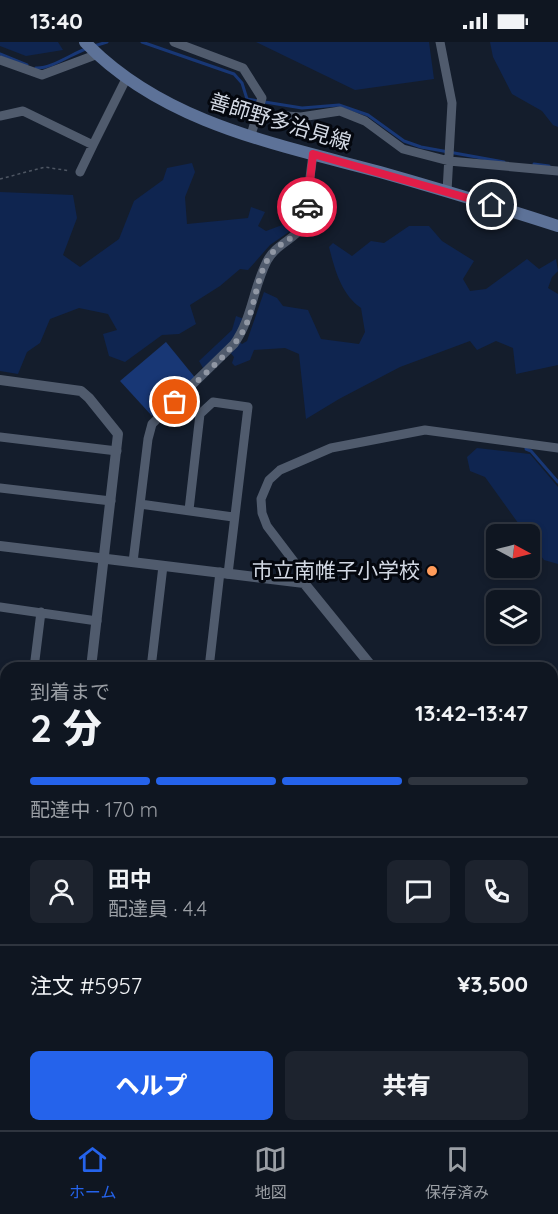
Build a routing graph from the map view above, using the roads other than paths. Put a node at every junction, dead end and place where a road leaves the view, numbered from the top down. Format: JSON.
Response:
{"nodes":[{"id":1,"x":174,"y":42,"type":"edge"},
{"id":2,"x":440,"y":42,"type":"edge"},
{"id":3,"x":92,"y":47,"type":"edge"},
{"id":4,"x":0,"y":60,"type":"edge"},
{"id":5,"x":126,"y":79,"type":"junction"},
{"id":6,"x":260,"y":106,"type":"junction"},
{"id":7,"x":0,"y":117,"type":"edge"},
{"id":8,"x":251,"y":135,"type":"junction"},
{"id":9,"x":93,"y":145,"type":"junction"},
{"id":10,"x":313,"y":154,"type":"junction"},
{"id":11,"x":449,"y":161,"type":"junction"},
{"id":12,"x":558,"y":171,"type":"edge"},
{"id":13,"x":80,"y":172,"type":"road end"},
{"id":14,"x":447,"y":191,"type":"junction"},
{"id":15,"x":558,"y":226,"type":"edge"},
{"id":16,"x":0,"y":380,"type":"edge"},
{"id":17,"x":0,"y":437,"type":"edge"},
{"id":18,"x":558,"y":448,"type":"edge"},
{"id":19,"x":117,"y":451,"type":"junction"},
{"id":20,"x":0,"y":488,"type":"edge"},
{"id":21,"x":111,"y":501,"type":"junction"},
{"id":22,"x":140,"y":504,"type":"junction"},
{"id":23,"x":189,"y":510,"type":"junction"},
{"id":24,"x":233,"y":517,"type":"junction"},
{"id":25,"x":0,"y":546,"type":"edge"},
{"id":26,"x":105,"y":558,"type":"junction"},
{"id":27,"x":133,"y":562,"type":"junction"},
{"id":28,"x":163,"y":566,"type":"junction"},
{"id":29,"x":224,"y":573,"type":"junction"},
{"id":30,"x":304,"y":584,"type":"junction"},
{"id":31,"x":0,"y":607,"type":"edge"},
{"id":32,"x":41,"y":612,"type":"junction"},
{"id":33,"x":97,"y":621,"type":"junction"},
{"id":34,"x":35,"y":662,"type":"edge"},
{"id":35,"x":92,"y":662,"type":"edge"},
{"id":36,"x":152,"y":662,"type":"edge"},
{"id":37,"x":210,"y":662,"type":"edge"},
{"id":38,"x":368,"y":662,"type":"edge"}],
"edges":[{"from":1,"to":6,"type":"street"},
{"from":2,"to":11,"type":"street"},
{"from":3,"to":4,"type":"street"},
{"from":3,"to":5,"type":"main road","name":"善師野多治見線"},
{"from":5,"to":8,"type":"main road","name":"善師野多治見線"},
{"from":5,"to":9,"type":"street"},
{"from":6,"to":8,"type":"street"},
{"from":6,"to":11,"type":"street"},
{"from":7,"to":9,"type":"street"},
{"from":8,"to":10,"type":"main road","name":"善師野多治見線"},
{"from":9,"to":13,"type":"street"},
{"from":10,"to":14,"type":"main road","name":"善師野多治見線"},
{"from":10,"to":22,"type":"street"},
{"from":11,"to":12,"type":"street"},
{"from":11,"to":14,"type":"street"},
{"from":14,"to":15,"type":"main road","name":"善師野多治見線"},
{"from":16,"to":19,"type":"street"},
{"from":17,"to":19,"type":"street"},
{"from":18,"to":30,"type":"street"},
{"from":19,"to":21,"type":"street"},
{"from":20,"to":21,"type":"street"},
{"from":21,"to":26,"type":"street"},
{"from":22,"to":23,"type":"street"},
{"from":22,"to":27,"type":"street"},
{"from":23,"to":24,"type":"street"},
{"from":23,"to":24,"type":"street"},
{"from":24,"to":29,"type":"street"},
{"from":25,"to":26,"type":"street"},
{"from":26,"to":27,"type":"street"},
{"from":26,"to":33,"type":"street"},
{"from":27,"to":28,"type":"street"},
{"from":28,"to":29,"type":"street"},
{"from":28,"to":36,"type":"street"},
{"from":29,"to":30,"type":"street"},
{"from":29,"to":37,"type":"street"},
{"from":30,"to":38,"type":"street"},
{"from":31,"to":32,"type":"street"},
{"from":32,"to":33,"type":"street"},
{"from":32,"to":34,"type":"street"},
{"from":33,"to":35,"type":"street"}]}
